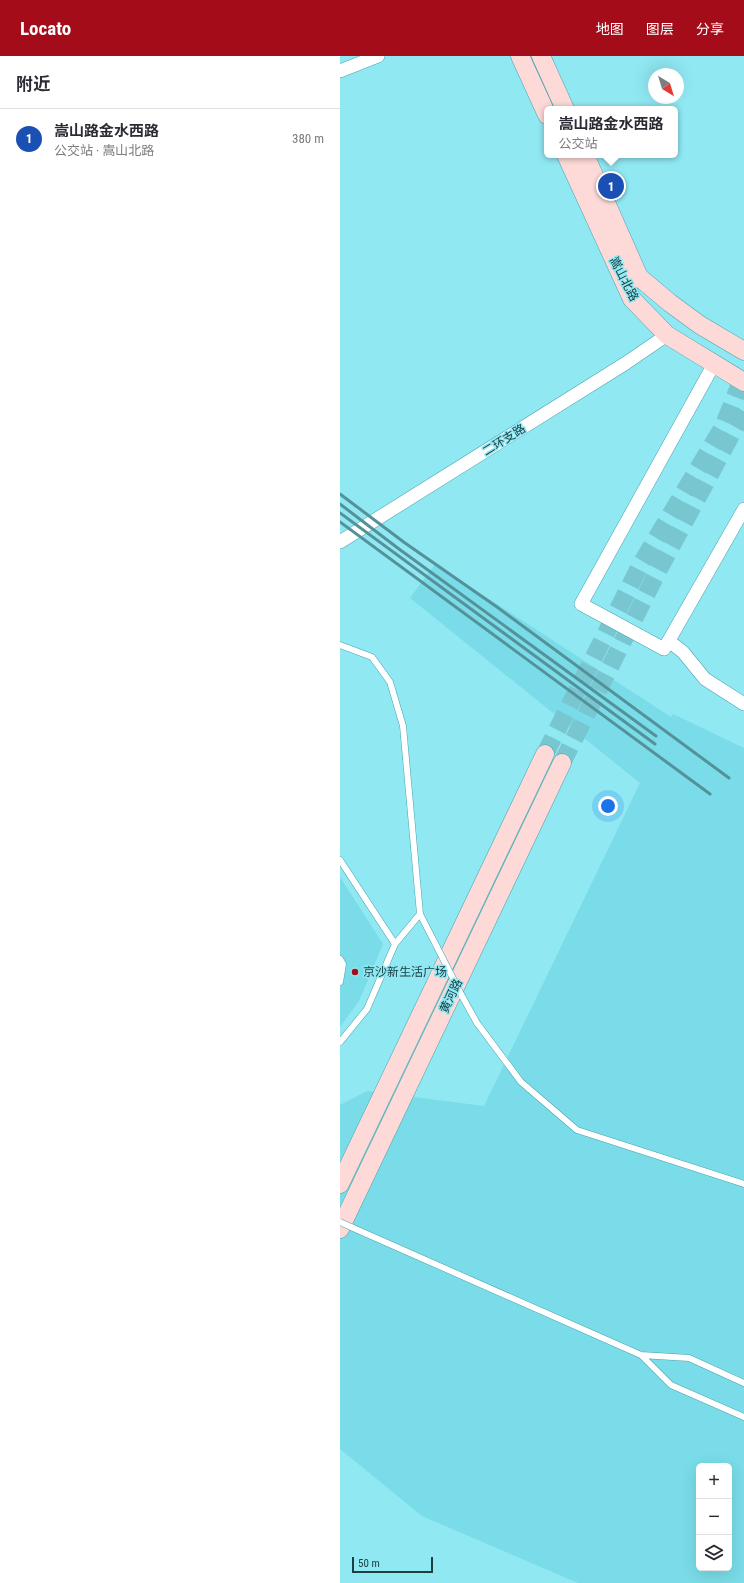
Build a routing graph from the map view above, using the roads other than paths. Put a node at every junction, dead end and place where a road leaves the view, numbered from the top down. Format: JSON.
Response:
{"nodes":[{"id":1,"x":378,"y":56,"type":"edge"},
{"id":2,"x":520,"y":56,"type":"edge"},
{"id":3,"x":541,"y":56,"type":"edge"},
{"id":4,"x":340,"y":71,"type":"edge"},
{"id":5,"x":564,"y":106,"type":"edge"},
{"id":6,"x":544,"y":108,"type":"edge"},
{"id":7,"x":567,"y":158,"type":"edge"},
{"id":8,"x":586,"y":158,"type":"edge"},
{"id":9,"x":667,"y":335,"type":"junction"},
{"id":10,"x":744,"y":351,"type":"edge"},
{"id":11,"x":714,"y":364,"type":"junction"},
{"id":12,"x":744,"y":382,"type":"edge"},
{"id":13,"x":744,"y":509,"type":"edge"},
{"id":14,"x":340,"y":542,"type":"edge"},
{"id":15,"x":669,"y":641,"type":"junction"},
{"id":16,"x":340,"y":645,"type":"edge"},
{"id":17,"x":744,"y":704,"type":"edge"},
{"id":18,"x":546,"y":754,"type":"tunnel mouth"},
{"id":19,"x":562,"y":763,"type":"tunnel mouth"},
{"id":20,"x":340,"y":860,"type":"edge"},
{"id":21,"x":420,"y":914,"type":"junction"},
{"id":22,"x":395,"y":944,"type":"junction"},
{"id":23,"x":340,"y":959,"type":"edge"},
{"id":24,"x":340,"y":982,"type":"edge"},
{"id":25,"x":340,"y":1042,"type":"edge"},
{"id":26,"x":340,"y":1184,"type":"edge"},
{"id":27,"x":744,"y":1184,"type":"edge"},
{"id":28,"x":340,"y":1222,"type":"edge"},
{"id":29,"x":345,"y":1228,"type":"edge"},
{"id":30,"x":641,"y":1355,"type":"junction"},
{"id":31,"x":744,"y":1383,"type":"edge"},
{"id":32,"x":744,"y":1417,"type":"edge"}],
"edges":[{"from":1,"to":4,"type":"street"},
{"from":2,"to":6,"type":"main road"},
{"from":3,"to":5,"type":"main road"},
{"from":7,"to":9,"type":"main road","name":"嵩山北路"},
{"from":8,"to":10,"type":"main road","name":"嵩山北路"},
{"from":9,"to":11,"type":"main road","name":"嵩山北路"},
{"from":9,"to":14,"type":"street","name":"二环支路"},
{"from":11,"to":12,"type":"main road","name":"嵩山北路"},
{"from":11,"to":15,"type":"street"},
{"from":13,"to":15,"type":"street"},
{"from":15,"to":17,"type":"street"},
{"from":16,"to":21,"type":"lane"},
{"from":18,"to":26,"type":"main road","name":"黄河路"},
{"from":19,"to":29,"type":"main road","name":"黄河路"},
{"from":20,"to":22,"type":"lane"},
{"from":21,"to":22,"type":"lane"},
{"from":21,"to":27,"type":"lane","bridge":true},
{"from":22,"to":25,"type":"lane"},
{"from":23,"to":24,"type":"lane"},
{"from":28,"to":29,"type":"lane","bridge":true},
{"from":29,"to":30,"type":"lane"},
{"from":30,"to":31,"type":"lane"},
{"from":30,"to":32,"type":"lane"}]}
